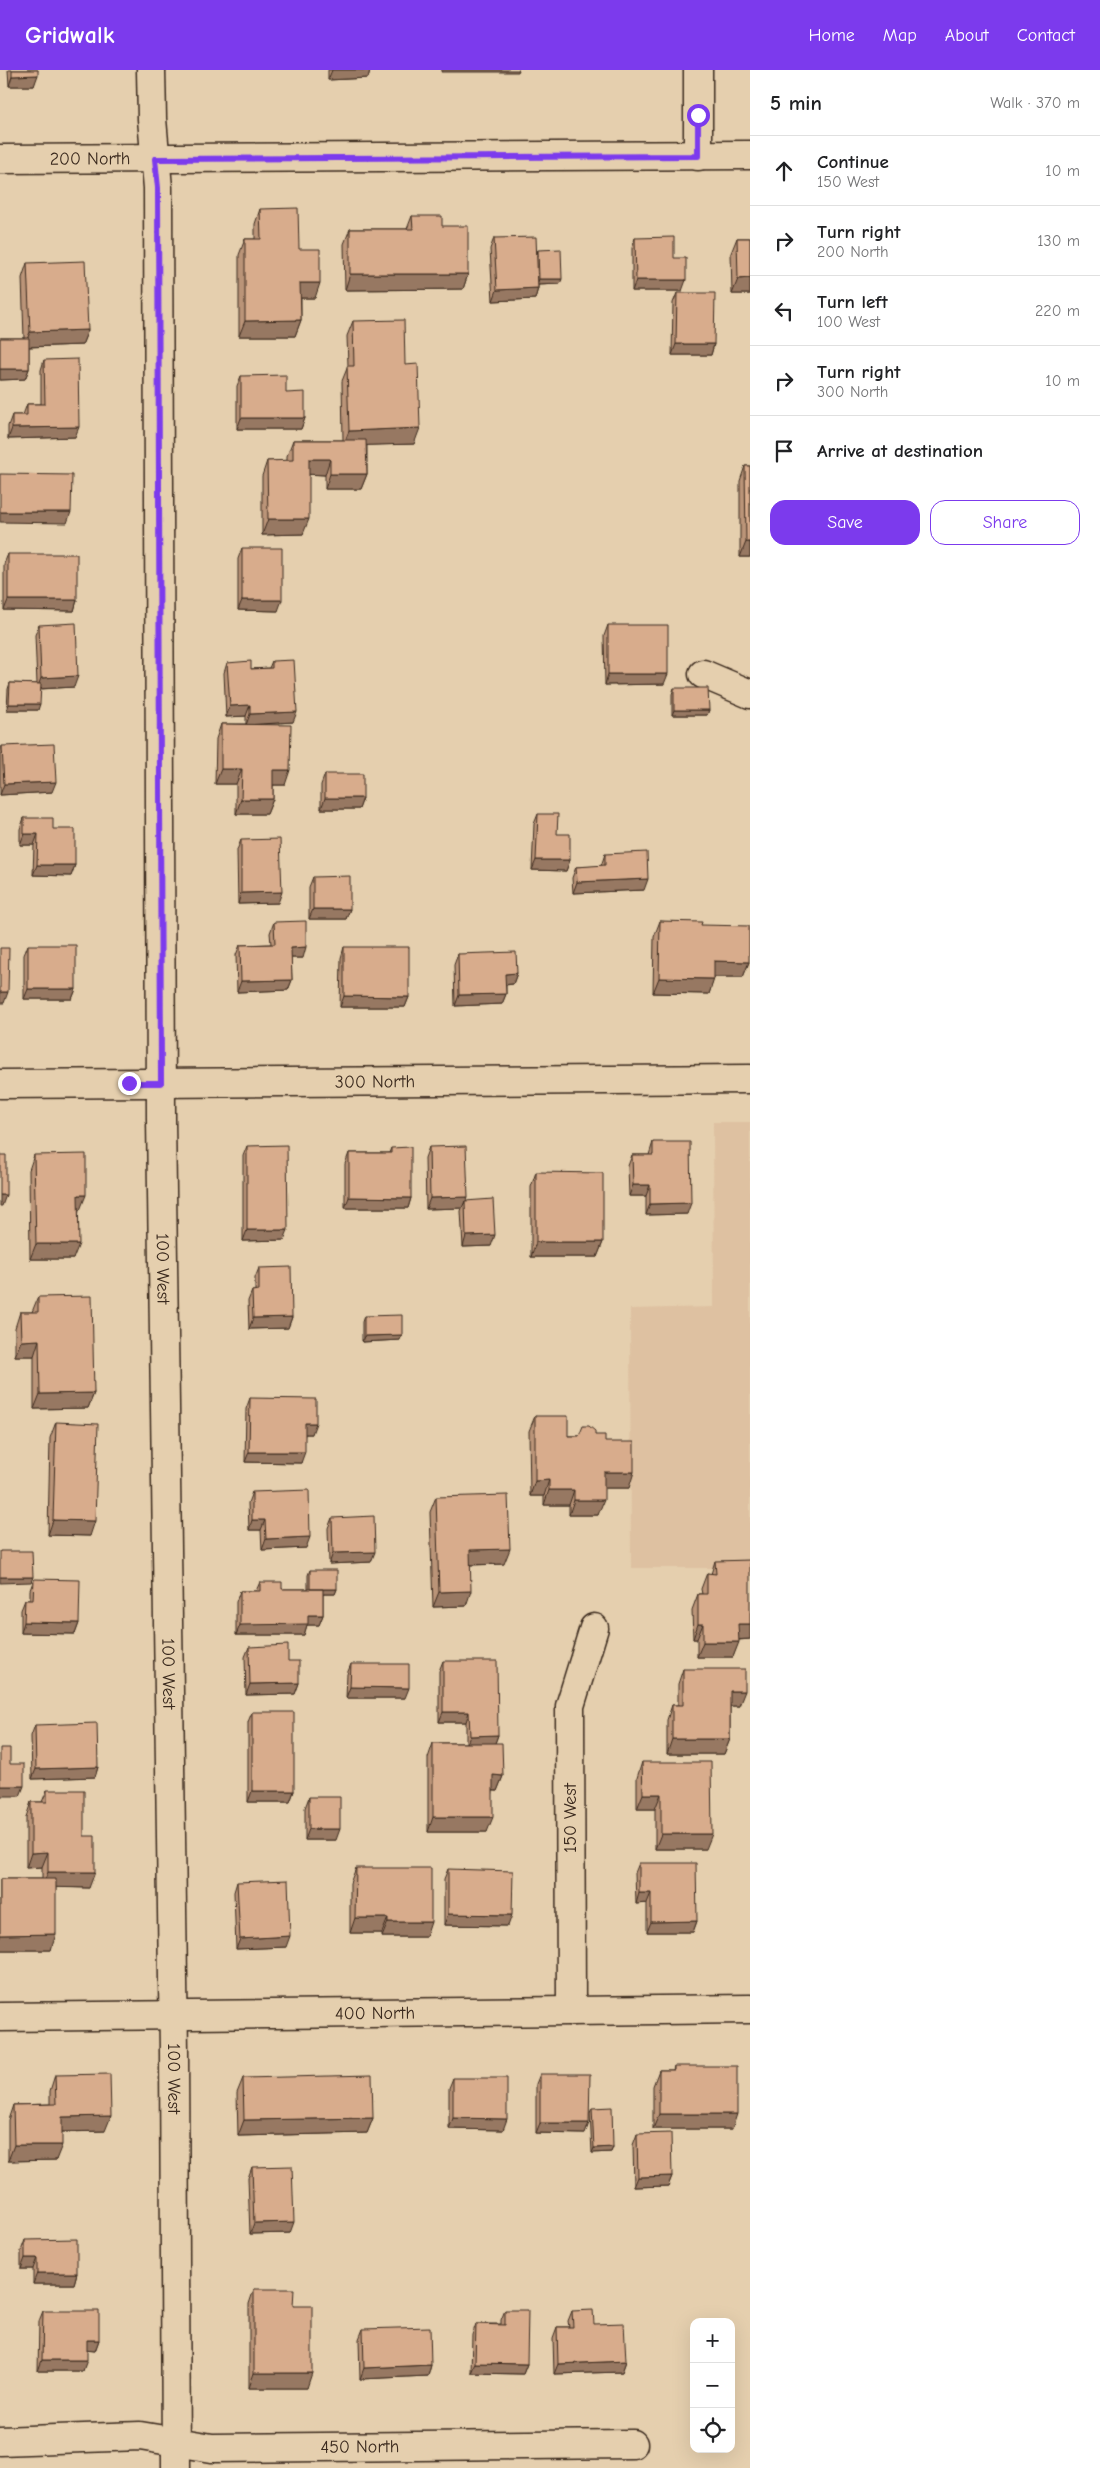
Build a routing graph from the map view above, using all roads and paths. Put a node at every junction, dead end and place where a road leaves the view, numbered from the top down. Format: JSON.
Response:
{"nodes":[{"id":1,"x":151,"y":70,"type":"edge"},
{"id":2,"x":698,"y":70,"type":"edge"},
{"id":3,"x":750,"y":155,"type":"edge"},
{"id":4,"x":698,"y":156,"type":"junction"},
{"id":5,"x":155,"y":159,"type":"junction"},
{"id":6,"x":0,"y":160,"type":"edge"},
{"id":7,"x":703,"y":674,"type":"dead end"},
{"id":8,"x":750,"y":694,"type":"edge"},
{"id":9,"x":750,"y":1079,"type":"edge"},
{"id":10,"x":161,"y":1083,"type":"junction"},
{"id":11,"x":0,"y":1084,"type":"edge"},
{"id":12,"x":594,"y":1628,"type":"dead end"},
{"id":13,"x":750,"y":2009,"type":"edge"},
{"id":14,"x":571,"y":2011,"type":"junction"},
{"id":15,"x":173,"y":2016,"type":"junction"},
{"id":16,"x":0,"y":2018,"type":"edge"},
{"id":17,"x":0,"y":2441,"type":"edge"},
{"id":18,"x":177,"y":2441,"type":"junction"},
{"id":19,"x":632,"y":2444,"type":"dead end"},
{"id":20,"x":176,"y":2468,"type":"edge"}],
"edges":[{"from":1,"to":5,"type":"street","name":"100 West"},
{"from":2,"to":4,"type":"street"},
{"from":3,"to":4,"type":"street","name":"200 North"},
{"from":4,"to":5,"type":"street","name":"200 North"},
{"from":5,"to":6,"type":"street","name":"200 North"},
{"from":5,"to":10,"type":"street","name":"100 West"},
{"from":7,"to":8,"type":"street"},
{"from":9,"to":10,"type":"street","name":"300 North"},
{"from":10,"to":11,"type":"street","name":"300 North"},
{"from":10,"to":15,"type":"street","name":"100 West"},
{"from":12,"to":14,"type":"street","name":"150 West"},
{"from":13,"to":14,"type":"street","name":"400 North"},
{"from":14,"to":15,"type":"street","name":"400 North"},
{"from":15,"to":16,"type":"street","name":"400 North"},
{"from":15,"to":18,"type":"street","name":"100 West"},
{"from":17,"to":18,"type":"street","name":"450 North"},
{"from":18,"to":19,"type":"street","name":"450 North"},
{"from":18,"to":20,"type":"street","name":"100 West"}]}
